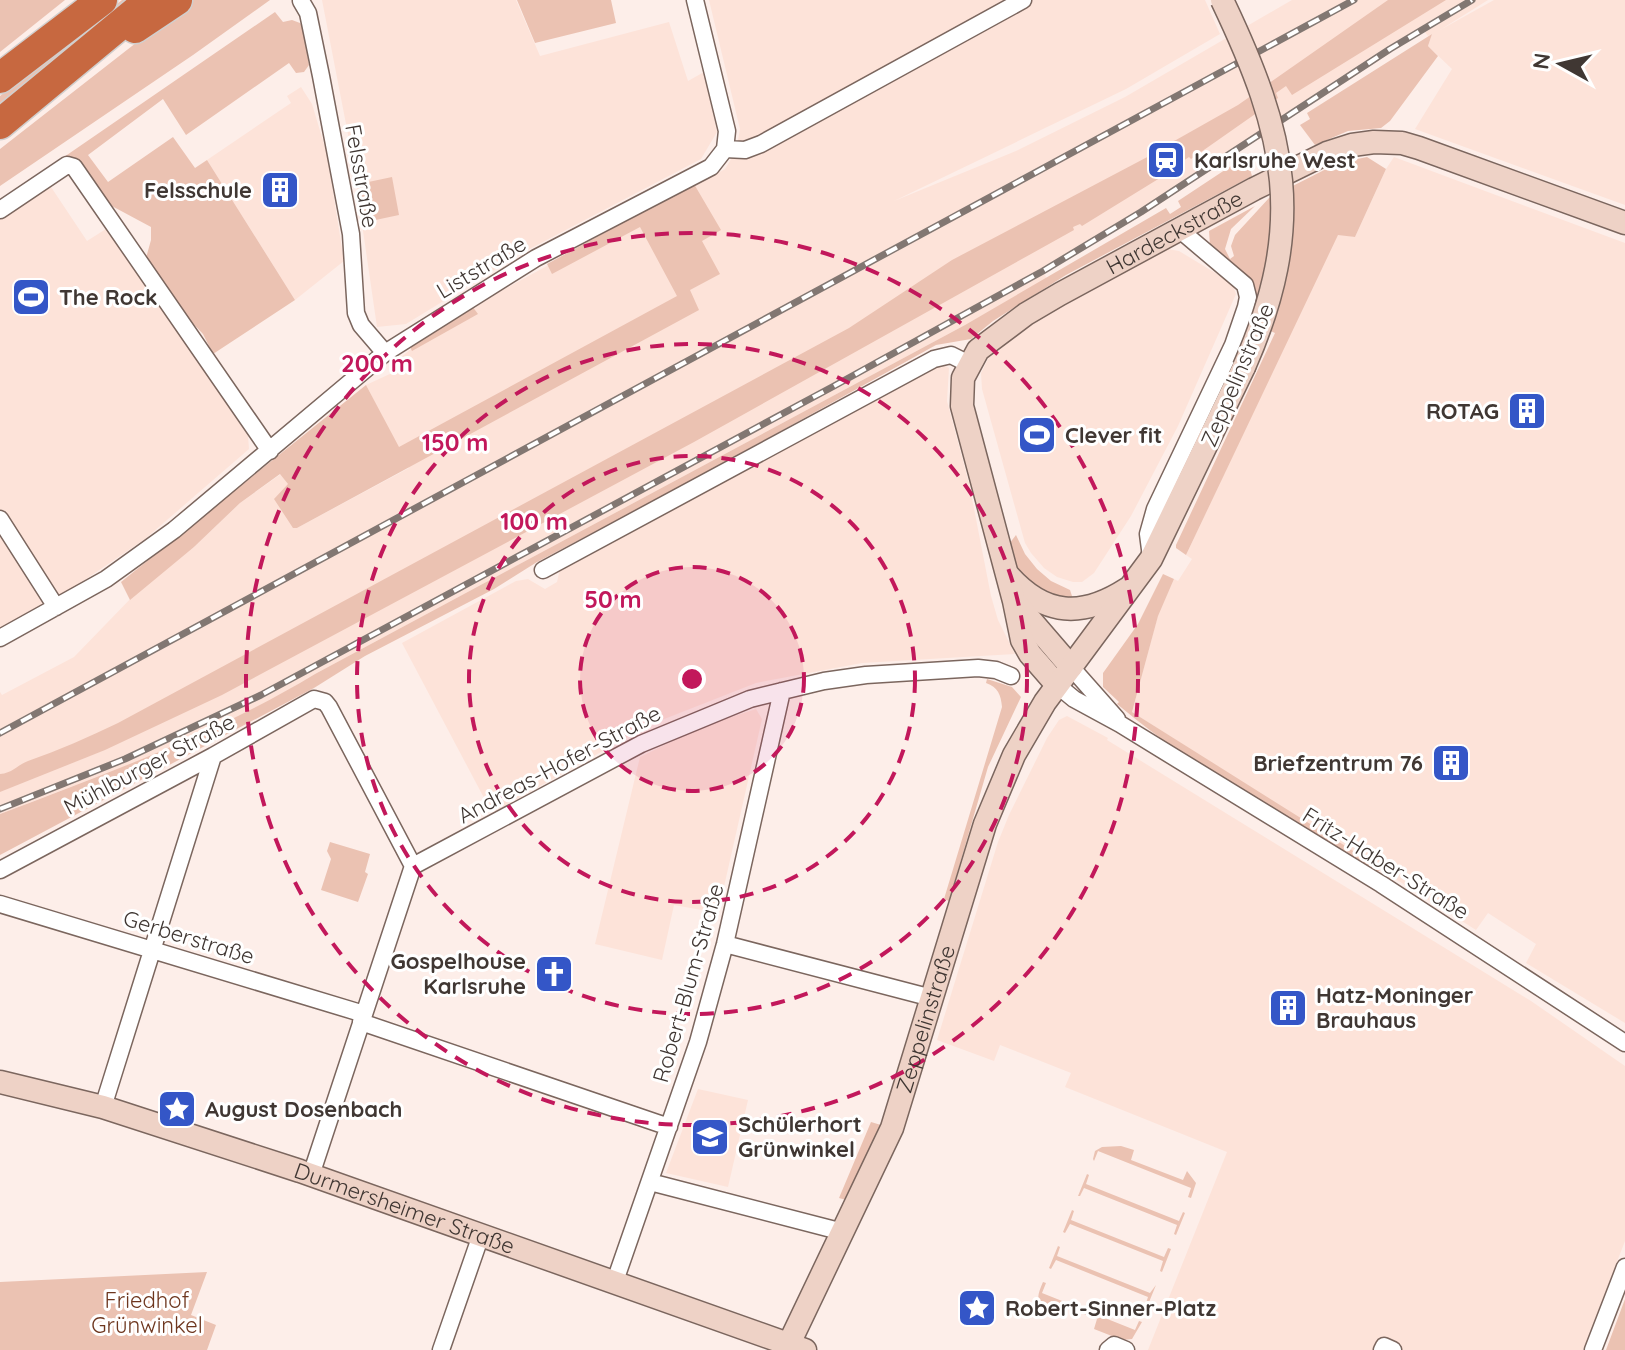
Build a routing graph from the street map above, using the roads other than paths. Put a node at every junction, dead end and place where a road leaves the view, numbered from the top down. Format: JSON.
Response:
{"nodes":[{"id":1,"x":102,"y":0,"type":"edge"},
{"id":2,"x":150,"y":0,"type":"edge"},
{"id":3,"x":177,"y":0,"type":"edge"},
{"id":4,"x":695,"y":0,"type":"edge"},
{"id":5,"x":1023,"y":0,"type":"edge"},
{"id":6,"x":1222,"y":0,"type":"edge"},
{"id":7,"x":301,"y":1,"type":"edge"},
{"id":8,"x":103,"y":40,"type":"junction"},
{"id":9,"x":0,"y":78,"type":"edge"},
{"id":10,"x":0,"y":124,"type":"edge"},
{"id":11,"x":725,"y":149,"type":"junction"},
{"id":12,"x":0,"y":210,"type":"edge"},
{"id":13,"x":1625,"y":223,"type":"edge"},
{"id":14,"x":1180,"y":230,"type":"junction"},
{"id":15,"x":385,"y":353,"type":"junction"},
{"id":16,"x":969,"y":364,"type":"junction"},
{"id":17,"x":270,"y":451,"type":"junction"},
{"id":18,"x":0,"y":519,"type":"edge"},
{"id":19,"x":1151,"y":559,"type":"junction"},
{"id":20,"x":543,"y":570,"type":"dead end"},
{"id":21,"x":1005,"y":572,"type":"junction"},
{"id":22,"x":1135,"y":584,"type":"junction"},
{"id":23,"x":56,"y":607,"type":"junction"},
{"id":24,"x":0,"y":638,"type":"edge"},
{"id":25,"x":1011,"y":676,"type":"dead end"},
{"id":26,"x":1064,"y":676,"type":"junction"},
{"id":27,"x":782,"y":691,"type":"junction"},
{"id":28,"x":213,"y":756,"type":"junction"},
{"id":29,"x":413,"y":866,"type":"junction"},
{"id":30,"x":0,"y":870,"type":"edge"},
{"id":31,"x":0,"y":904,"type":"edge"},
{"id":32,"x":725,"y":944,"type":"junction"},
{"id":33,"x":153,"y":949,"type":"junction"},
{"id":34,"x":932,"y":998,"type":"junction"},
{"id":35,"x":363,"y":1018,"type":"junction"},
{"id":36,"x":1625,"y":1043,"type":"edge"},
{"id":37,"x":0,"y":1082,"type":"edge"},
{"id":38,"x":103,"y":1107,"type":"junction"},
{"id":39,"x":669,"y":1127,"type":"junction"},
{"id":40,"x":311,"y":1175,"type":"junction"},
{"id":41,"x":650,"y":1182,"type":"junction"},
{"id":42,"x":843,"y":1232,"type":"junction"},
{"id":43,"x":481,"y":1235,"type":"junction"},
{"id":44,"x":1625,"y":1267,"type":"edge"},
{"id":45,"x":615,"y":1281,"type":"junction"},
{"id":46,"x":794,"y":1348,"type":"edge"},
{"id":47,"x":441,"y":1350,"type":"edge"},
{"id":48,"x":1108,"y":1350,"type":"edge"},
{"id":49,"x":1126,"y":1350,"type":"edge"},
{"id":50,"x":1382,"y":1350,"type":"edge"},
{"id":51,"x":1393,"y":1350,"type":"edge"},
{"id":52,"x":1593,"y":1350,"type":"edge"}],
"edges":[{"from":1,"to":9,"type":"highway"},
{"from":2,"to":8,"type":"highway"},
{"from":3,"to":8,"type":"highway"},
{"from":4,"to":11,"type":"street"},
{"from":5,"to":11,"type":"street"},
{"from":6,"to":19,"type":"street","name":"Zeppelinstraße","bridge":true},
{"from":7,"to":15,"type":"street","name":"Felsstraße"},
{"from":8,"to":10,"type":"highway"},
{"from":11,"to":15,"type":"street","name":"Liststraße"},
{"from":12,"to":17,"type":"street"},
{"from":13,"to":14,"type":"street","name":"Hardeckstraße"},
{"from":14,"to":16,"type":"street","name":"Hardeckstraße"},
{"from":14,"to":19,"type":"street","name":"Zeppelinstraße"},
{"from":15,"to":17,"type":"street","name":"Liststraße"},
{"from":16,"to":20,"type":"street"},
{"from":16,"to":21,"type":"street"},
{"from":17,"to":23,"type":"street","name":"Liststraße"},
{"from":18,"to":23,"type":"street"},
{"from":19,"to":22,"type":"street","name":"Zeppelinstraße"},
{"from":21,"to":22,"type":"street"},
{"from":21,"to":26,"type":"street"},
{"from":22,"to":26,"type":"street","name":"Zeppelinstraße"},
{"from":23,"to":24,"type":"street","name":"Liststraße"},
{"from":25,"to":27,"type":"street","name":"Andreas-Hofer-Straße"},
{"from":26,"to":34,"type":"street","name":"Zeppelinstraße"},
{"from":26,"to":36,"type":"street","name":"Fritz-Haber-Straße"},
{"from":27,"to":29,"type":"street","name":"Andreas-Hofer-Straße"},
{"from":27,"to":32,"type":"street","name":"Robert-Blum-Straße"},
{"from":28,"to":29,"type":"street","name":"Mühlburger Straße"},
{"from":28,"to":30,"type":"street","name":"Mühlburger Straße"},
{"from":28,"to":33,"type":"street"},
{"from":29,"to":35,"type":"street"},
{"from":31,"to":33,"type":"street","name":"Gerberstraße"},
{"from":32,"to":34,"type":"street"},
{"from":32,"to":39,"type":"street","name":"Robert-Blum-Straße"},
{"from":33,"to":35,"type":"street","name":"Gerberstraße"},
{"from":33,"to":38,"type":"street"},
{"from":34,"to":42,"type":"street","name":"Zeppelinstraße"},
{"from":35,"to":39,"type":"street","name":"Gerberstraße"},
{"from":35,"to":40,"type":"street"},
{"from":37,"to":38,"type":"street","name":"Durmersheimer Straße"},
{"from":38,"to":40,"type":"street","name":"Durmersheimer Straße"},
{"from":39,"to":41,"type":"street","name":"Robert-Blum-Straße"},
{"from":40,"to":43,"type":"street","name":"Durmersheimer Straße"},
{"from":41,"to":42,"type":"street"},
{"from":41,"to":45,"type":"street","name":"Robert-Blum-Straße"},
{"from":42,"to":46,"type":"street","name":"Zeppelinstraße"},
{"from":43,"to":45,"type":"street","name":"Durmersheimer Straße"},
{"from":43,"to":47,"type":"street"},
{"from":44,"to":52,"type":"street"},
{"from":45,"to":46,"type":"street","name":"Durmersheimer Straße"},
{"from":48,"to":49,"type":"street"},
{"from":50,"to":51,"type":"street"}]}
